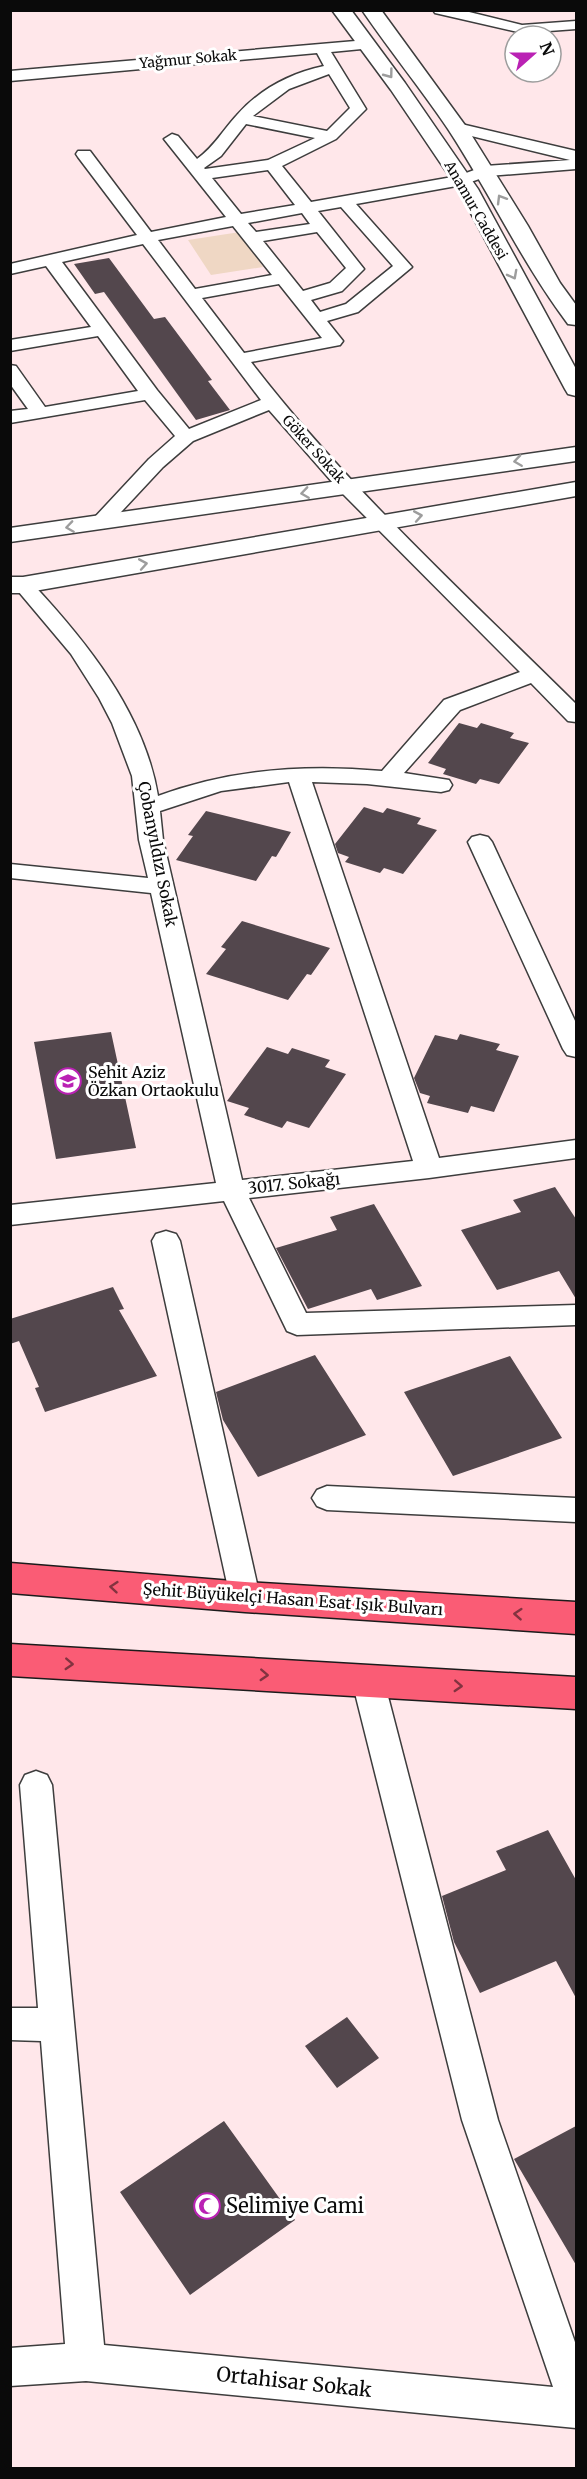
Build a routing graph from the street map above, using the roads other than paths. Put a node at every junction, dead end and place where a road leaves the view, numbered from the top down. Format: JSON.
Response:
{"nodes":[{"id":1,"x":341,"y":10,"type":"edge"},
{"id":2,"x":371,"y":10,"type":"edge"},
{"id":3,"x":440,"y":10,"type":"edge"},
{"id":4,"x":572,"y":10,"type":"edge"},
{"id":5,"x":570,"y":26,"type":"edge"},
{"id":6,"x":367,"y":45,"type":"junction"},
{"id":7,"x":321,"y":48,"type":"junction"},
{"id":8,"x":334,"y":69,"type":"junction"},
{"id":9,"x":10,"y":76,"type":"edge"},
{"id":10,"x":242,"y":118,"type":"junction"},
{"id":11,"x":457,"y":128,"type":"junction"},
{"id":12,"x":330,"y":136,"type":"junction"},
{"id":13,"x":172,"y":139,"type":"dead end"},
{"id":14,"x":84,"y":154,"type":"dead end"},
{"id":15,"x":576,"y":157,"type":"edge"},
{"id":16,"x":272,"y":164,"type":"junction"},
{"id":17,"x":576,"y":164,"type":"edge"},
{"id":18,"x":197,"y":170,"type":"junction"},
{"id":19,"x":485,"y":171,"type":"junction"},
{"id":20,"x":462,"y":180,"type":"junction"},
{"id":21,"x":345,"y":201,"type":"junction"},
{"id":22,"x":305,"y":208,"type":"junction"},
{"id":23,"x":238,"y":220,"type":"junction"},
{"id":24,"x":320,"y":227,"type":"junction"},
{"id":25,"x":146,"y":237,"type":"junction"},
{"id":26,"x":252,"y":238,"type":"junction"},
{"id":27,"x":51,"y":260,"type":"junction"},
{"id":28,"x":10,"y":269,"type":"edge"},
{"id":29,"x":284,"y":278,"type":"junction"},
{"id":30,"x":190,"y":295,"type":"junction"},
{"id":31,"x":300,"y":298,"type":"junction"},
{"id":32,"x":316,"y":319,"type":"junction"},
{"id":33,"x":576,"y":319,"type":"edge"},
{"id":34,"x":102,"y":330,"type":"junction"},
{"id":35,"x":10,"y":346,"type":"edge"},
{"id":36,"x":239,"y":359,"type":"junction"},
{"id":37,"x":10,"y":370,"type":"edge"},
{"id":38,"x":576,"y":389,"type":"edge"},
{"id":39,"x":150,"y":394,"type":"junction"},
{"id":40,"x":272,"y":402,"type":"junction"},
{"id":41,"x":40,"y":413,"type":"junction"},
{"id":42,"x":10,"y":417,"type":"edge"},
{"id":43,"x":186,"y":437,"type":"junction"},
{"id":44,"x":576,"y":454,"type":"edge"},
{"id":45,"x":348,"y":487,"type":"junction"},
{"id":46,"x":576,"y":489,"type":"edge"},
{"id":47,"x":507,"y":501,"type":"junction"},
{"id":48,"x":576,"y":506,"type":"edge"},
{"id":49,"x":101,"y":522,"type":"junction"},
{"id":50,"x":382,"y":523,"type":"junction"},
{"id":51,"x":10,"y":535,"type":"edge"},
{"id":52,"x":17,"y":585,"type":"edge"},
{"id":53,"x":534,"y":674,"type":"junction"},
{"id":54,"x":576,"y":716,"type":"edge"},
{"id":55,"x":298,"y":775,"type":"junction"},
{"id":56,"x":388,"y":778,"type":"junction"},
{"id":57,"x":441,"y":785,"type":"dead end"},
{"id":58,"x":149,"y":807,"type":"junction"},
{"id":59,"x":480,"y":842,"type":"dead end"},
{"id":60,"x":10,"y":871,"type":"edge"},
{"id":61,"x":162,"y":887,"type":"junction"},
{"id":62,"x":576,"y":1049,"type":"edge"},
{"id":63,"x":576,"y":1149,"type":"edge"},
{"id":64,"x":429,"y":1169,"type":"junction"},
{"id":65,"x":231,"y":1189,"type":"junction"},
{"id":66,"x":10,"y":1215,"type":"edge"},
{"id":67,"x":166,"y":1241,"type":"dead end"},
{"id":68,"x":576,"y":1315,"type":"edge"},
{"id":69,"x":327,"y":1498,"type":"dead end"},
{"id":70,"x":576,"y":1510,"type":"edge"},
{"id":71,"x":12,"y":1572,"type":"edge"},
{"id":72,"x":245,"y":1597,"type":"junction"},
{"id":73,"x":576,"y":1618,"type":"edge"},
{"id":74,"x":10,"y":1660,"type":"edge"},
{"id":75,"x":368,"y":1681,"type":"junction"},
{"id":76,"x":576,"y":1693,"type":"edge"},
{"id":77,"x":36,"y":1785,"type":"dead end"},
{"id":78,"x":10,"y":2024,"type":"edge"},
{"id":79,"x":57,"y":2025,"type":"junction"},
{"id":80,"x":86,"y":2362,"type":"junction"},
{"id":81,"x":10,"y":2367,"type":"edge"},
{"id":82,"x":576,"y":2399,"type":"edge"},
{"id":83,"x":576,"y":2409,"type":"edge"}],
"edges":[{"from":1,"to":6,"type":"street","name":"Anamur Caddesi"},
{"from":2,"to":11,"type":"street","name":"Anamur Caddesi"},
{"from":3,"to":5,"type":"street"},
{"from":4,"to":5,"type":"street"},
{"from":6,"to":7,"type":"street","name":"Yağmur Sokak"},
{"from":6,"to":20,"type":"street","name":"Anamur Caddesi","one_way":true},
{"from":7,"to":8,"type":"street"},
{"from":7,"to":9,"type":"street","name":"Yağmur Sokak"},
{"from":8,"to":10,"type":"street"},
{"from":8,"to":12,"type":"street"},
{"from":10,"to":12,"type":"street"},
{"from":10,"to":18,"type":"street"},
{"from":11,"to":15,"type":"street"},
{"from":11,"to":19,"type":"street","name":"Anamur Caddesi"},
{"from":12,"to":16,"type":"street"},
{"from":13,"to":18,"type":"street"},
{"from":14,"to":25,"type":"street","name":"Göker Sokak"},
{"from":16,"to":18,"type":"street"},
{"from":16,"to":22,"type":"street"},
{"from":17,"to":19,"type":"street"},
{"from":18,"to":23,"type":"street"},
{"from":19,"to":20,"type":"street"},
{"from":33,"to":19,"type":"street","name":"Anamur Caddesi","one_way":true},
{"from":20,"to":21,"type":"street"},
{"from":20,"to":38,"type":"street","name":"Anamur Caddesi","one_way":true},
{"from":21,"to":22,"type":"street"},
{"from":21,"to":32,"type":"street"},
{"from":22,"to":23,"type":"street"},
{"from":22,"to":24,"type":"street"},
{"from":23,"to":25,"type":"street"},
{"from":23,"to":26,"type":"street"},
{"from":24,"to":26,"type":"street"},
{"from":24,"to":31,"type":"street"},
{"from":25,"to":27,"type":"street"},
{"from":25,"to":30,"type":"street","name":"Göker Sokak"},
{"from":26,"to":29,"type":"street"},
{"from":27,"to":28,"type":"street"},
{"from":27,"to":34,"type":"street"},
{"from":29,"to":30,"type":"street"},
{"from":29,"to":31,"type":"street"},
{"from":30,"to":36,"type":"street","name":"Göker Sokak"},
{"from":31,"to":32,"type":"street"},
{"from":32,"to":36,"type":"street"},
{"from":34,"to":35,"type":"street"},
{"from":34,"to":39,"type":"street"},
{"from":36,"to":40,"type":"street","name":"Göker Sokak"},
{"from":37,"to":41,"type":"street"},
{"from":39,"to":41,"type":"street"},
{"from":39,"to":43,"type":"street"},
{"from":40,"to":43,"type":"street"},
{"from":40,"to":45,"type":"street","name":"Göker Sokak"},
{"from":41,"to":42,"type":"street"},
{"from":43,"to":49,"type":"street"},
{"from":44,"to":45,"type":"street","one_way":true},
{"from":45,"to":49,"type":"street","one_way":true},
{"from":45,"to":50,"type":"street","name":"Göker Sokak"},
{"from":46,"to":47,"type":"street"},
{"from":47,"to":48,"type":"street"},
{"from":50,"to":47,"type":"street","one_way":true},
{"from":49,"to":51,"type":"street","one_way":true},
{"from":52,"to":50,"type":"street","one_way":true},
{"from":50,"to":53,"type":"street","name":"Göker Sokak"},
{"from":52,"to":58,"type":"street","name":"Çobanyıldızı Sokak"},
{"from":53,"to":54,"type":"street","name":"Göker Sokak"},
{"from":53,"to":56,"type":"street"},
{"from":55,"to":56,"type":"street"},
{"from":55,"to":58,"type":"street"},
{"from":55,"to":64,"type":"street"},
{"from":56,"to":57,"type":"street"},
{"from":58,"to":61,"type":"street","name":"Çobanyıldızı Sokak"},
{"from":59,"to":62,"type":"street"},
{"from":60,"to":61,"type":"street"},
{"from":61,"to":65,"type":"street","name":"Çobanyıldızı Sokak"},
{"from":63,"to":64,"type":"street","name":"3017. Sokağı"},
{"from":64,"to":65,"type":"street","name":"3017. Sokağı"},
{"from":65,"to":66,"type":"street","name":"3017. Sokağı"},
{"from":65,"to":68,"type":"street","name":"Çobanyıldızı Sokak"},
{"from":67,"to":72,"type":"street"},
{"from":69,"to":70,"type":"street"},
{"from":72,"to":71,"type":"main road","name":"Şehit Büyükelçi Hasan Esat Işık Bulvarı","one_way":true},
{"from":73,"to":72,"type":"main road","name":"Şehit Büyükelçi Hasan Esat Işık Bulvarı","one_way":true},
{"from":74,"to":75,"type":"main road","one_way":true},
{"from":75,"to":76,"type":"main road","one_way":true},
{"from":75,"to":82,"type":"street"},
{"from":77,"to":79,"type":"street"},
{"from":78,"to":79,"type":"street"},
{"from":79,"to":80,"type":"street"},
{"from":80,"to":81,"type":"street","name":"Ortahisar Sokak"},
{"from":80,"to":83,"type":"street","name":"Ortahisar Sokak"}]}
